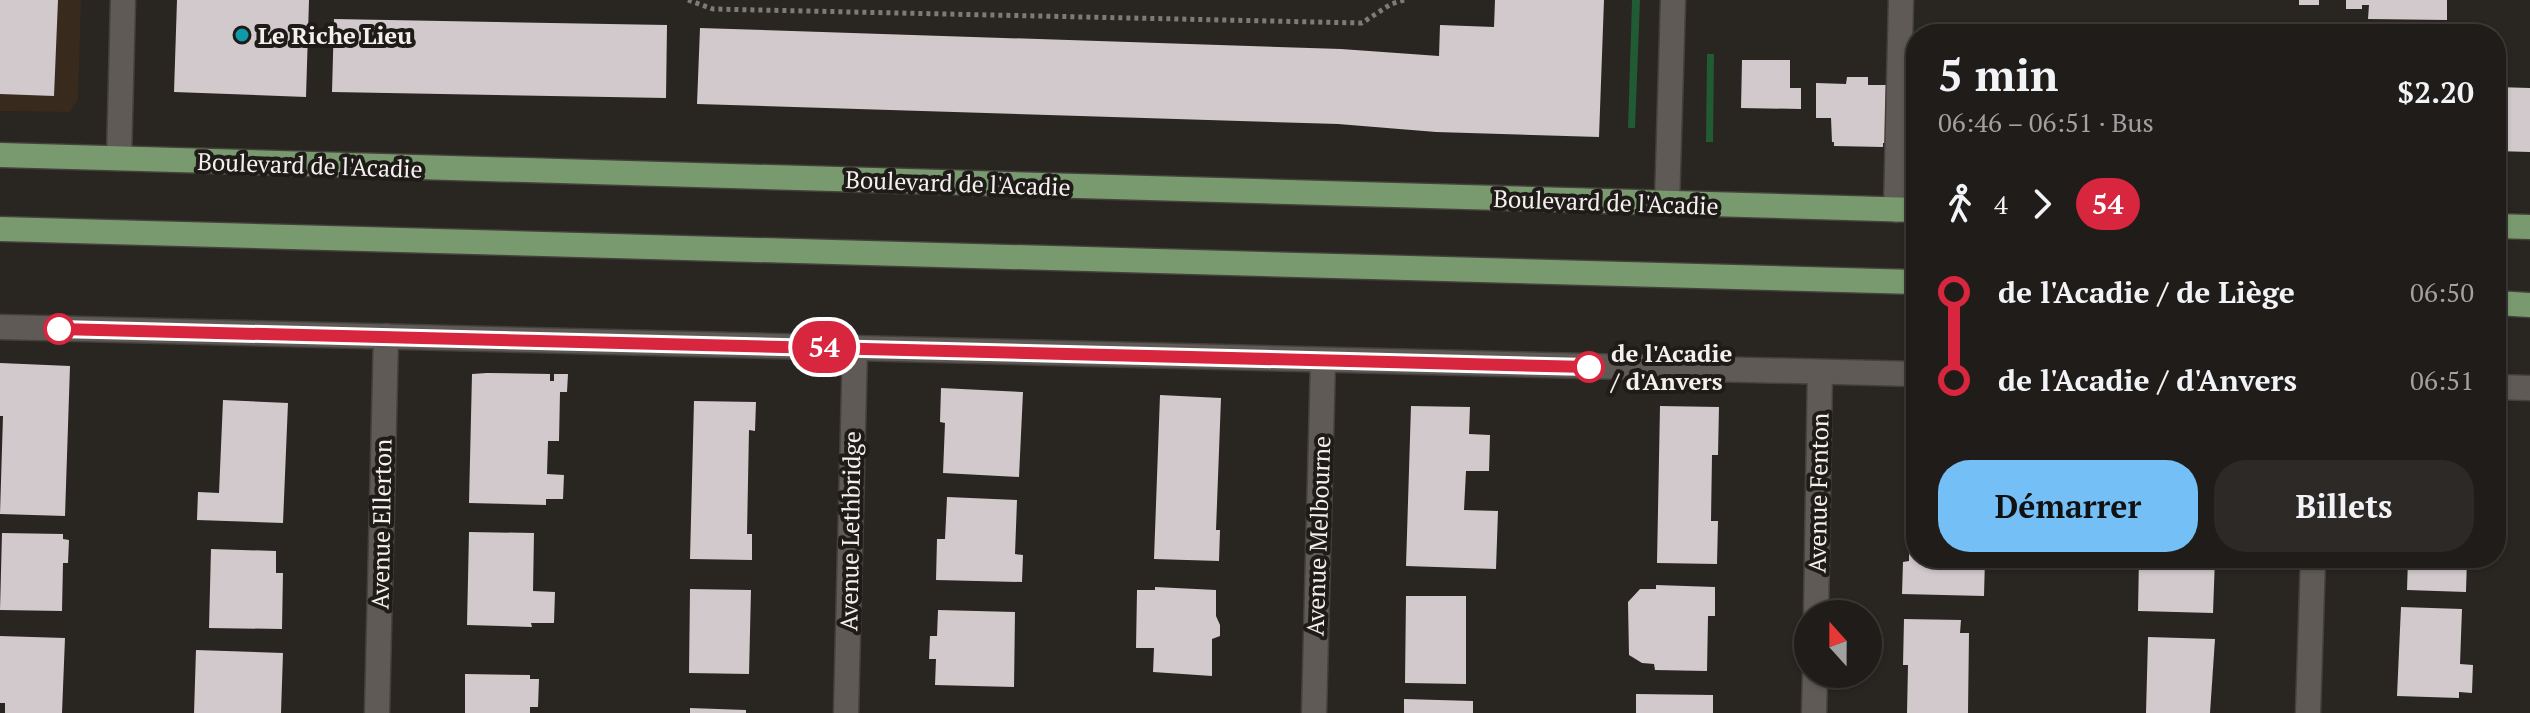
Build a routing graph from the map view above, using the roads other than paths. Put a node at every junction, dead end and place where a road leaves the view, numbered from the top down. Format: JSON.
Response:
{"nodes":[{"id":1,"x":123,"y":0,"type":"edge"},
{"id":2,"x":1673,"y":0,"type":"edge"},
{"id":3,"x":1901,"y":0,"type":"edge"},
{"id":4,"x":0,"y":155,"type":"edge"},
{"id":5,"x":119,"y":158,"type":"junction"},
{"id":6,"x":1667,"y":204,"type":"junction"},
{"id":7,"x":1906,"y":210,"type":"edge"},
{"id":8,"x":2506,"y":226,"type":"edge"},
{"id":9,"x":2530,"y":227,"type":"edge"},
{"id":10,"x":0,"y":229,"type":"edge"},
{"id":11,"x":1906,"y":282,"type":"edge"},
{"id":12,"x":2506,"y":304,"type":"edge"},
{"id":13,"x":2530,"y":305,"type":"edge"},
{"id":14,"x":0,"y":327,"type":"edge"},
{"id":15,"x":386,"y":336,"type":"junction"},
{"id":16,"x":855,"y":348,"type":"junction"},
{"id":17,"x":1323,"y":360,"type":"junction"},
{"id":18,"x":1820,"y":372,"type":"junction"},
{"id":19,"x":1906,"y":374,"type":"edge"},
{"id":20,"x":2506,"y":387,"type":"edge"},
{"id":21,"x":2530,"y":388,"type":"edge"},
{"id":22,"x":2313,"y":568,"type":"edge"},
{"id":23,"x":1816,"y":600,"type":"edge"},
{"id":24,"x":1815,"y":688,"type":"edge"},
{"id":25,"x":377,"y":713,"type":"edge"},
{"id":26,"x":846,"y":713,"type":"edge"},
{"id":27,"x":1314,"y":713,"type":"edge"},
{"id":28,"x":1814,"y":713,"type":"edge"},
{"id":29,"x":2308,"y":713,"type":"edge"}],
"edges":[{"from":1,"to":5,"type":"street"},
{"from":2,"to":6,"type":"street"},
{"from":3,"to":7,"type":"street"},
{"from":4,"to":5,"type":"main road","name":"Boulevard de l'Acadie"},
{"from":5,"to":6,"type":"main road","name":"Boulevard de l'Acadie"},
{"from":6,"to":7,"type":"main road","name":"Boulevard de l'Acadie"},
{"from":8,"to":9,"type":"main road"},
{"from":10,"to":11,"type":"main road"},
{"from":12,"to":13,"type":"main road"},
{"from":14,"to":15,"type":"street"},
{"from":15,"to":16,"type":"street"},
{"from":15,"to":25,"type":"street","name":"Avenue Ellerton"},
{"from":16,"to":17,"type":"street"},
{"from":16,"to":26,"type":"street","name":"Avenue Lethbridge"},
{"from":17,"to":18,"type":"street"},
{"from":17,"to":27,"type":"street","name":"Avenue Melbourne"},
{"from":18,"to":19,"type":"street"},
{"from":18,"to":23,"type":"street","name":"Avenue Fenton"},
{"from":20,"to":21,"type":"street"},
{"from":22,"to":29,"type":"street"},
{"from":24,"to":28,"type":"street"}]}
